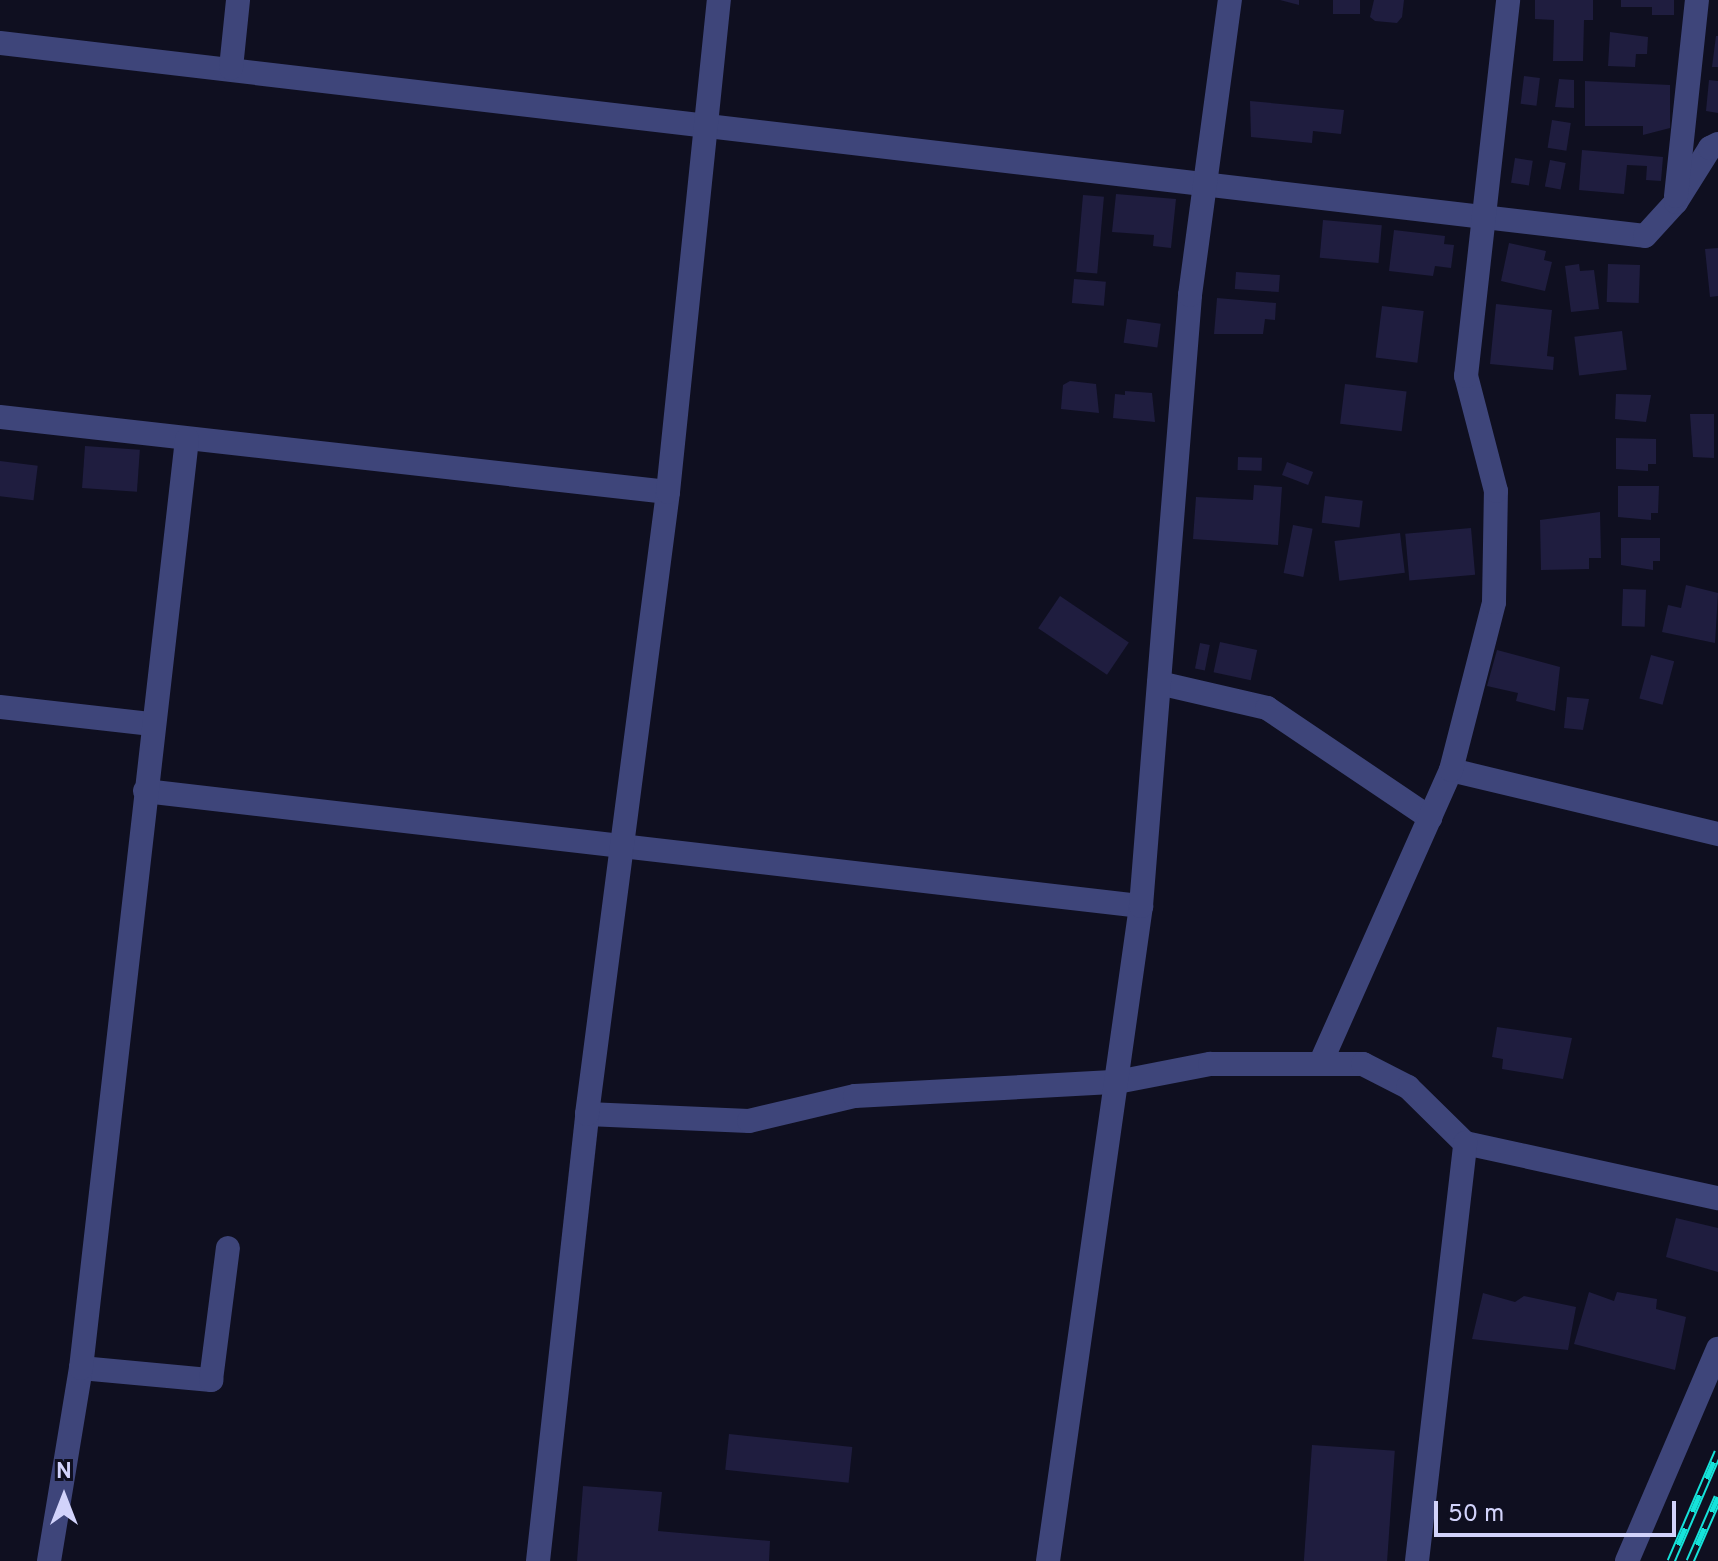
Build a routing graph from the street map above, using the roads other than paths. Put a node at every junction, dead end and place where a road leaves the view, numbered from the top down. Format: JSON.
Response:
{"nodes":[{"id":1,"x":238,"y":0,"type":"edge"},
{"id":2,"x":719,"y":0,"type":"edge"},
{"id":3,"x":1230,"y":0,"type":"edge"},
{"id":4,"x":1508,"y":0,"type":"edge"},
{"id":5,"x":1697,"y":0,"type":"edge"},
{"id":6,"x":0,"y":43,"type":"edge"},
{"id":7,"x":231,"y":68,"type":"junction"},
{"id":8,"x":706,"y":124,"type":"junction"},
{"id":9,"x":1718,"y":144,"type":"edge"},
{"id":10,"x":1205,"y":184,"type":"junction"},
{"id":11,"x":1676,"y":202,"type":"junction"},
{"id":12,"x":1482,"y":216,"type":"junction"},
{"id":13,"x":0,"y":417,"type":"edge"},
{"id":14,"x":187,"y":439,"type":"junction"},
{"id":15,"x":668,"y":492,"type":"junction"},
{"id":16,"x":1159,"y":683,"type":"junction"},
{"id":17,"x":0,"y":707,"type":"edge"},
{"id":18,"x":152,"y":724,"type":"junction"},
{"id":19,"x":1451,"y":770,"type":"junction"},
{"id":20,"x":145,"y":791,"type":"junction"},
{"id":21,"x":1430,"y":818,"type":"junction"},
{"id":22,"x":1718,"y":834,"type":"edge"},
{"id":23,"x":623,"y":842,"type":"junction"},
{"id":24,"x":1141,"y":906,"type":"junction"},
{"id":25,"x":1321,"y":1062,"type":"junction"},
{"id":26,"x":1117,"y":1082,"type":"junction"},
{"id":27,"x":587,"y":1114,"type":"junction"},
{"id":28,"x":1465,"y":1143,"type":"junction"},
{"id":29,"x":1718,"y":1198,"type":"edge"},
{"id":30,"x":228,"y":1248,"type":"dead end"},
{"id":31,"x":1718,"y":1349,"type":"edge"},
{"id":32,"x":81,"y":1368,"type":"junction"},
{"id":33,"x":49,"y":1561,"type":"edge"},
{"id":34,"x":538,"y":1561,"type":"edge"},
{"id":35,"x":1048,"y":1561,"type":"edge"},
{"id":36,"x":1417,"y":1561,"type":"edge"},
{"id":37,"x":1627,"y":1561,"type":"edge"}],
"edges":[{"from":1,"to":7,"type":"street"},
{"from":2,"to":8,"type":"street"},
{"from":3,"to":10,"type":"street"},
{"from":4,"to":12,"type":"street"},
{"from":5,"to":11,"type":"street"},
{"from":6,"to":7,"type":"street"},
{"from":7,"to":8,"type":"street"},
{"from":8,"to":10,"type":"street"},
{"from":8,"to":15,"type":"street"},
{"from":9,"to":11,"type":"street"},
{"from":10,"to":12,"type":"street"},
{"from":10,"to":16,"type":"street"},
{"from":11,"to":12,"type":"street"},
{"from":12,"to":19,"type":"street"},
{"from":13,"to":14,"type":"street"},
{"from":14,"to":15,"type":"street"},
{"from":14,"to":18,"type":"street"},
{"from":15,"to":23,"type":"street"},
{"from":16,"to":21,"type":"street"},
{"from":16,"to":24,"type":"street"},
{"from":17,"to":18,"type":"street"},
{"from":18,"to":20,"type":"street"},
{"from":19,"to":21,"type":"street"},
{"from":19,"to":22,"type":"street"},
{"from":20,"to":23,"type":"street"},
{"from":20,"to":32,"type":"street"},
{"from":21,"to":25,"type":"street"},
{"from":23,"to":24,"type":"street"},
{"from":23,"to":27,"type":"street"},
{"from":24,"to":26,"type":"street"},
{"from":25,"to":26,"type":"street"},
{"from":25,"to":28,"type":"street"},
{"from":26,"to":27,"type":"street"},
{"from":26,"to":35,"type":"street"},
{"from":27,"to":34,"type":"street"},
{"from":28,"to":29,"type":"street"},
{"from":28,"to":36,"type":"street"},
{"from":30,"to":32,"type":"street"},
{"from":31,"to":37,"type":"street"},
{"from":32,"to":33,"type":"street"}]}
